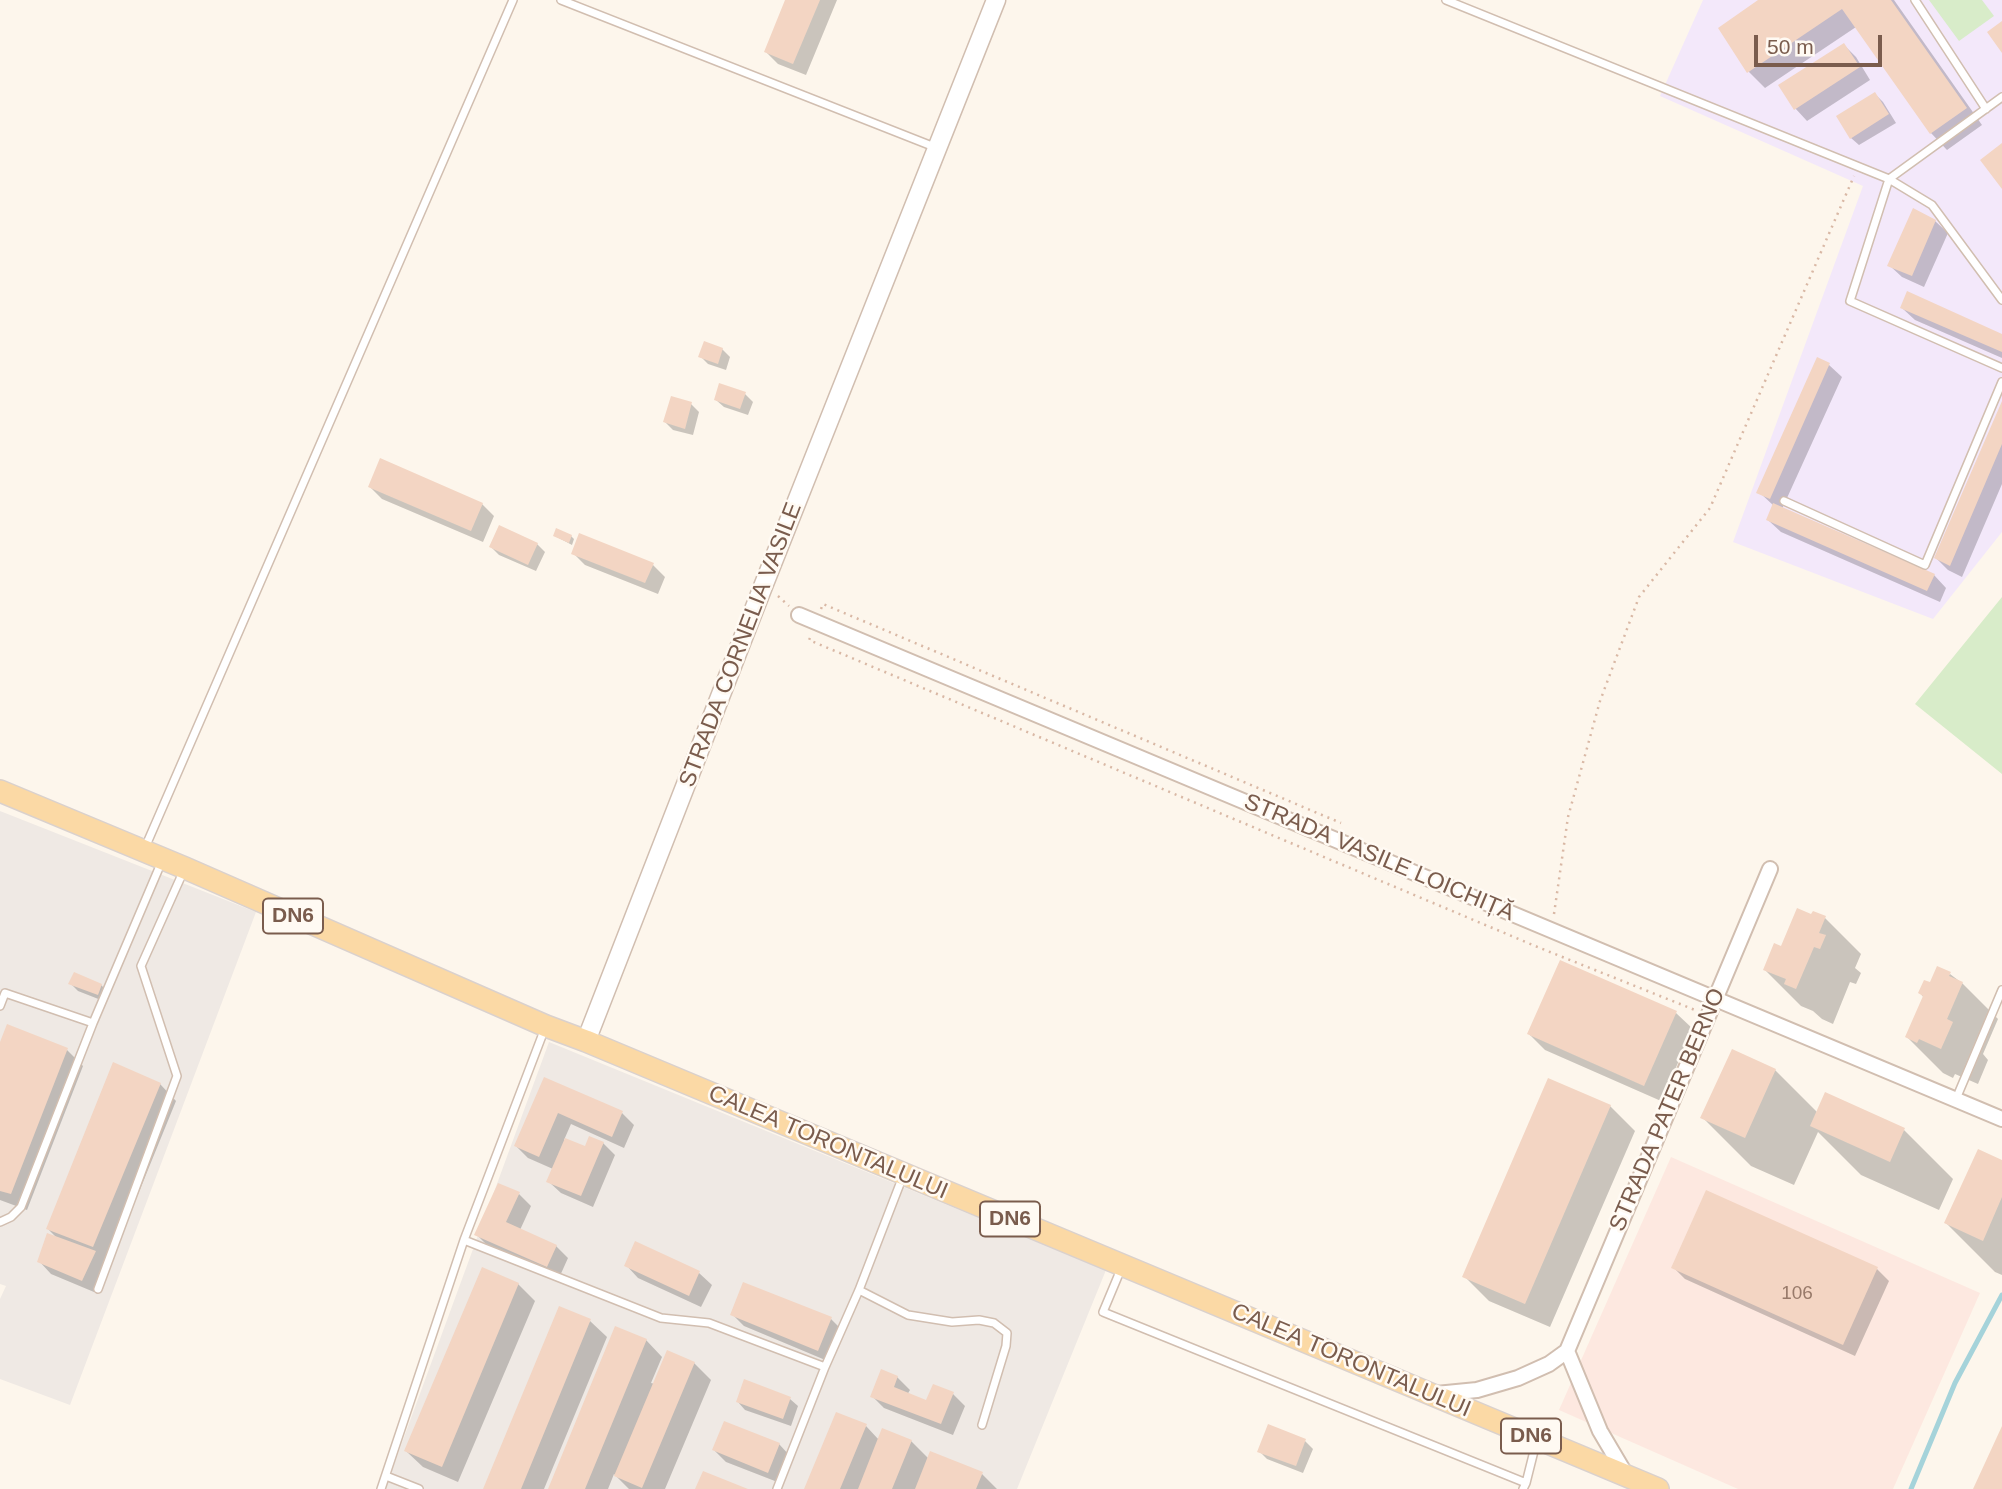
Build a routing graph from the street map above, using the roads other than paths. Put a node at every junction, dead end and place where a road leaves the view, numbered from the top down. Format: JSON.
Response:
{"nodes":[{"id":1,"x":513,"y":0,"type":"edge"},
{"id":2,"x":561,"y":0,"type":"edge"},
{"id":3,"x":996,"y":0,"type":"edge"},
{"id":4,"x":1446,"y":0,"type":"edge"},
{"id":5,"x":1915,"y":0,"type":"edge"},
{"id":6,"x":2002,"y":97,"type":"edge"},
{"id":7,"x":1986,"y":109,"type":"junction"},
{"id":8,"x":937,"y":148,"type":"junction"},
{"id":9,"x":1889,"y":179,"type":"junction"},
{"id":10,"x":2002,"y":300,"type":"edge"},
{"id":11,"x":2002,"y":368,"type":"edge"},
{"id":12,"x":2002,"y":382,"type":"edge"},
{"id":13,"x":1784,"y":501,"type":"dead end"},
{"id":14,"x":799,"y":615,"type":"road end"},
{"id":15,"x":0,"y":791,"type":"edge"},
{"id":16,"x":153,"y":855,"type":"junction"},
{"id":17,"x":185,"y":868,"type":"junction"},
{"id":18,"x":1770,"y":869,"type":"dead end"},
{"id":19,"x":2002,"y":990,"type":"edge"},
{"id":20,"x":1715,"y":999,"type":"junction"},
{"id":21,"x":0,"y":1006,"type":"edge"},
{"id":22,"x":93,"y":1023,"type":"junction"},
{"id":23,"x":546,"y":1026,"type":"junction"},
{"id":24,"x":586,"y":1041,"type":"junction"},
{"id":25,"x":1956,"y":1100,"type":"junction"},
{"id":26,"x":2002,"y":1119,"type":"edge"},
{"id":27,"x":904,"y":1175,"type":"junction"},
{"id":28,"x":0,"y":1222,"type":"edge"},
{"id":29,"x":464,"y":1241,"type":"junction"},
{"id":30,"x":1122,"y":1266,"type":"junction"},
{"id":31,"x":98,"y":1289,"type":"dead end"},
{"id":32,"x":859,"y":1290,"type":"junction"},
{"id":33,"x":1567,"y":1351,"type":"junction"},
{"id":34,"x":825,"y":1367,"type":"junction"},
{"id":35,"x":1435,"y":1395,"type":"junction"},
{"id":36,"x":982,"y":1425,"type":"dead end"},
{"id":37,"x":1537,"y":1439,"type":"junction"},
{"id":38,"x":386,"y":1476,"type":"junction"},
{"id":39,"x":1627,"y":1476,"type":"junction"},
{"id":40,"x":1524,"y":1486,"type":"edge"},
{"id":41,"x":381,"y":1489,"type":"edge"},
{"id":42,"x":419,"y":1489,"type":"edge"},
{"id":43,"x":777,"y":1489,"type":"edge"},
{"id":44,"x":1658,"y":1489,"type":"edge"}],
"edges":[{"from":1,"to":16,"type":"lane"},
{"from":2,"to":8,"type":"lane"},
{"from":3,"to":8,"type":"street","name":"STRADA CORNELIA VASILE"},
{"from":4,"to":9,"type":"lane"},
{"from":5,"to":7,"type":"lane"},
{"from":6,"to":7,"type":"lane"},
{"from":7,"to":9,"type":"lane"},
{"from":8,"to":24,"type":"street","name":"STRADA CORNELIA VASILE"},
{"from":9,"to":10,"type":"lane"},
{"from":9,"to":11,"type":"lane"},
{"from":12,"to":13,"type":"lane"},
{"from":14,"to":20,"type":"street","name":"STRADA VASILE LOICHIȚĂ"},
{"from":15,"to":16,"type":"main road","name":"CALEA TORONTALULUI","number":"DN6"},
{"from":16,"to":17,"type":"main road","name":"CALEA TORONTALULUI","number":"DN6"},
{"from":16,"to":22,"type":"lane"},
{"from":17,"to":23,"type":"main road","name":"CALEA TORONTALULUI","number":"DN6"},
{"from":17,"to":31,"type":"lane"},
{"from":18,"to":20,"type":"street","name":"STRADA PATER BERNO"},
{"from":19,"to":25,"type":"lane"},
{"from":20,"to":25,"type":"street","name":"STRADA VASILE LOICHIȚĂ"},
{"from":20,"to":33,"type":"street","name":"STRADA PATER BERNO"},
{"from":21,"to":22,"type":"lane"},
{"from":22,"to":28,"type":"lane"},
{"from":23,"to":24,"type":"main road","name":"CALEA TORONTALULUI","number":"DN6"},
{"from":23,"to":29,"type":"lane"},
{"from":24,"to":27,"type":"main road","name":"CALEA TORONTALULUI","number":"DN6"},
{"from":25,"to":26,"type":"street","name":"STRADA VASILE LOICHIȚĂ"},
{"from":27,"to":30,"type":"main road","name":"CALEA TORONTALULUI","number":"DN6"},
{"from":27,"to":32,"type":"lane"},
{"from":29,"to":34,"type":"lane"},
{"from":29,"to":38,"type":"lane"},
{"from":30,"to":35,"type":"main road","name":"CALEA TORONTALULUI","number":"DN6"},
{"from":30,"to":40,"type":"lane"},
{"from":32,"to":34,"type":"lane"},
{"from":32,"to":36,"type":"lane"},
{"from":33,"to":35,"type":"street"},
{"from":33,"to":39,"type":"street"},
{"from":34,"to":43,"type":"lane"},
{"from":35,"to":37,"type":"main road","name":"CALEA TORONTALULUI","number":"DN6"},
{"from":37,"to":39,"type":"main road","name":"CALEA TORONTALULUI","number":"DN6"},
{"from":37,"to":40,"type":"lane"},
{"from":38,"to":41,"type":"lane"},
{"from":38,"to":42,"type":"lane"},
{"from":39,"to":44,"type":"main road","name":"CALEA TORONTALULUI","number":"DN6"}]}
